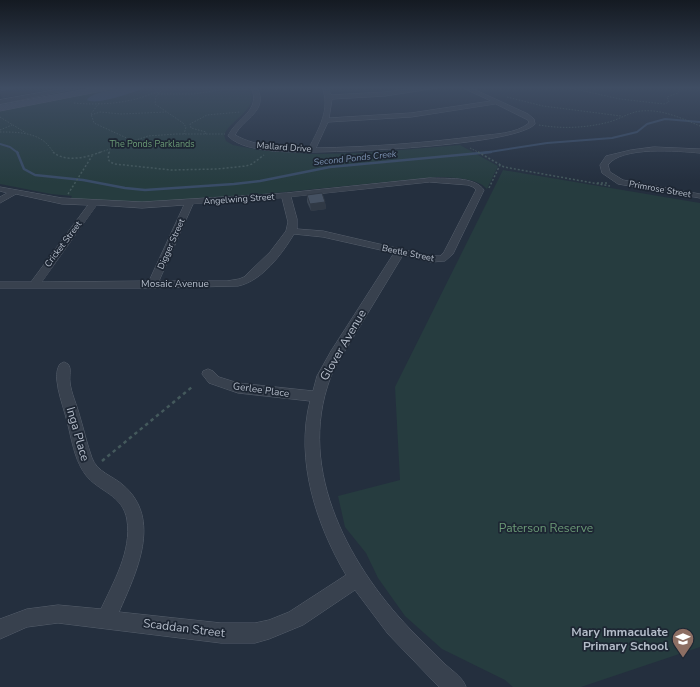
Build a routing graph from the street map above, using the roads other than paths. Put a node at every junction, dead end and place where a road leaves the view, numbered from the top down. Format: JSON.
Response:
{"nodes":[{"id":1,"x":245,"y":119,"type":"edge"},
{"id":2,"x":344,"y":119,"type":"edge"},
{"id":3,"x":531,"y":119,"type":"edge"},
{"id":4,"x":325,"y":120,"type":"joint"},
{"id":5,"x":312,"y":150,"type":"junction"},
{"id":6,"x":700,"y":151,"type":"edge"},
{"id":7,"x":478,"y":187,"type":"joint"},
{"id":8,"x":0,"y":189,"type":"edge"},
{"id":9,"x":14,"y":192,"type":"junction"},
{"id":10,"x":286,"y":195,"type":"junction"},
{"id":11,"x":700,"y":196,"type":"edge"},
{"id":12,"x":0,"y":200,"type":"edge"},
{"id":13,"x":94,"y":203,"type":"junction"},
{"id":14,"x":189,"y":203,"type":"junction"},
{"id":15,"x":292,"y":231,"type":"junction"},
{"id":16,"x":400,"y":252,"type":"junction"},
{"id":17,"x":0,"y":285,"type":"edge"},
{"id":18,"x":152,"y":285,"type":"junction"},
{"id":19,"x":33,"y":286,"type":"junction"},
{"id":20,"x":64,"y":367,"type":"dead end"},
{"id":21,"x":208,"y":374,"type":"dead end"},
{"id":22,"x":317,"y":397,"type":"junction"},
{"id":23,"x":357,"y":578,"type":"junction"},
{"id":24,"x":106,"y":619,"type":"junction"},
{"id":25,"x":0,"y":628,"type":"edge"},
{"id":26,"x":456,"y":687,"type":"edge"}],
"edges":[{"from":1,"to":5,"type":"street","name":"Mallard Drive"},
{"from":2,"to":4,"type":"street"},
{"from":3,"to":5,"type":"street","name":"Mallard Drive"},
{"from":4,"to":5,"type":"street"},
{"from":6,"to":11,"type":"street","name":"Primrose Street"},
{"from":7,"to":10,"type":"street","name":"Angelwing Street"},
{"from":7,"to":16,"type":"street","name":"Beetle Street"},
{"from":8,"to":9,"type":"street","name":"Angelwing Street"},
{"from":9,"to":12,"type":"street"},
{"from":9,"to":13,"type":"street","name":"Angelwing Street"},
{"from":10,"to":14,"type":"street","name":"Angelwing Street"},
{"from":10,"to":15,"type":"street"},
{"from":13,"to":14,"type":"street","name":"Angelwing Street"},
{"from":13,"to":19,"type":"street","name":"Cricket Street"},
{"from":14,"to":18,"type":"street","name":"Digger Street"},
{"from":15,"to":16,"type":"street","name":"Beetle Street"},
{"from":15,"to":18,"type":"street","name":"Mosaic Avenue"},
{"from":16,"to":22,"type":"street","name":"Glover Avenue"},
{"from":17,"to":19,"type":"street","name":"Mosaic Avenue"},
{"from":18,"to":19,"type":"street","name":"Mosaic Avenue"},
{"from":20,"to":24,"type":"street","name":"Inga Place"},
{"from":21,"to":22,"type":"street","name":"Gerlee Place"},
{"from":22,"to":23,"type":"street","name":"Glover Avenue"},
{"from":23,"to":24,"type":"street","name":"Scaddan Street"},
{"from":23,"to":26,"type":"street","name":"Glover Avenue"},
{"from":24,"to":25,"type":"street","name":"Scaddan Street"}]}
